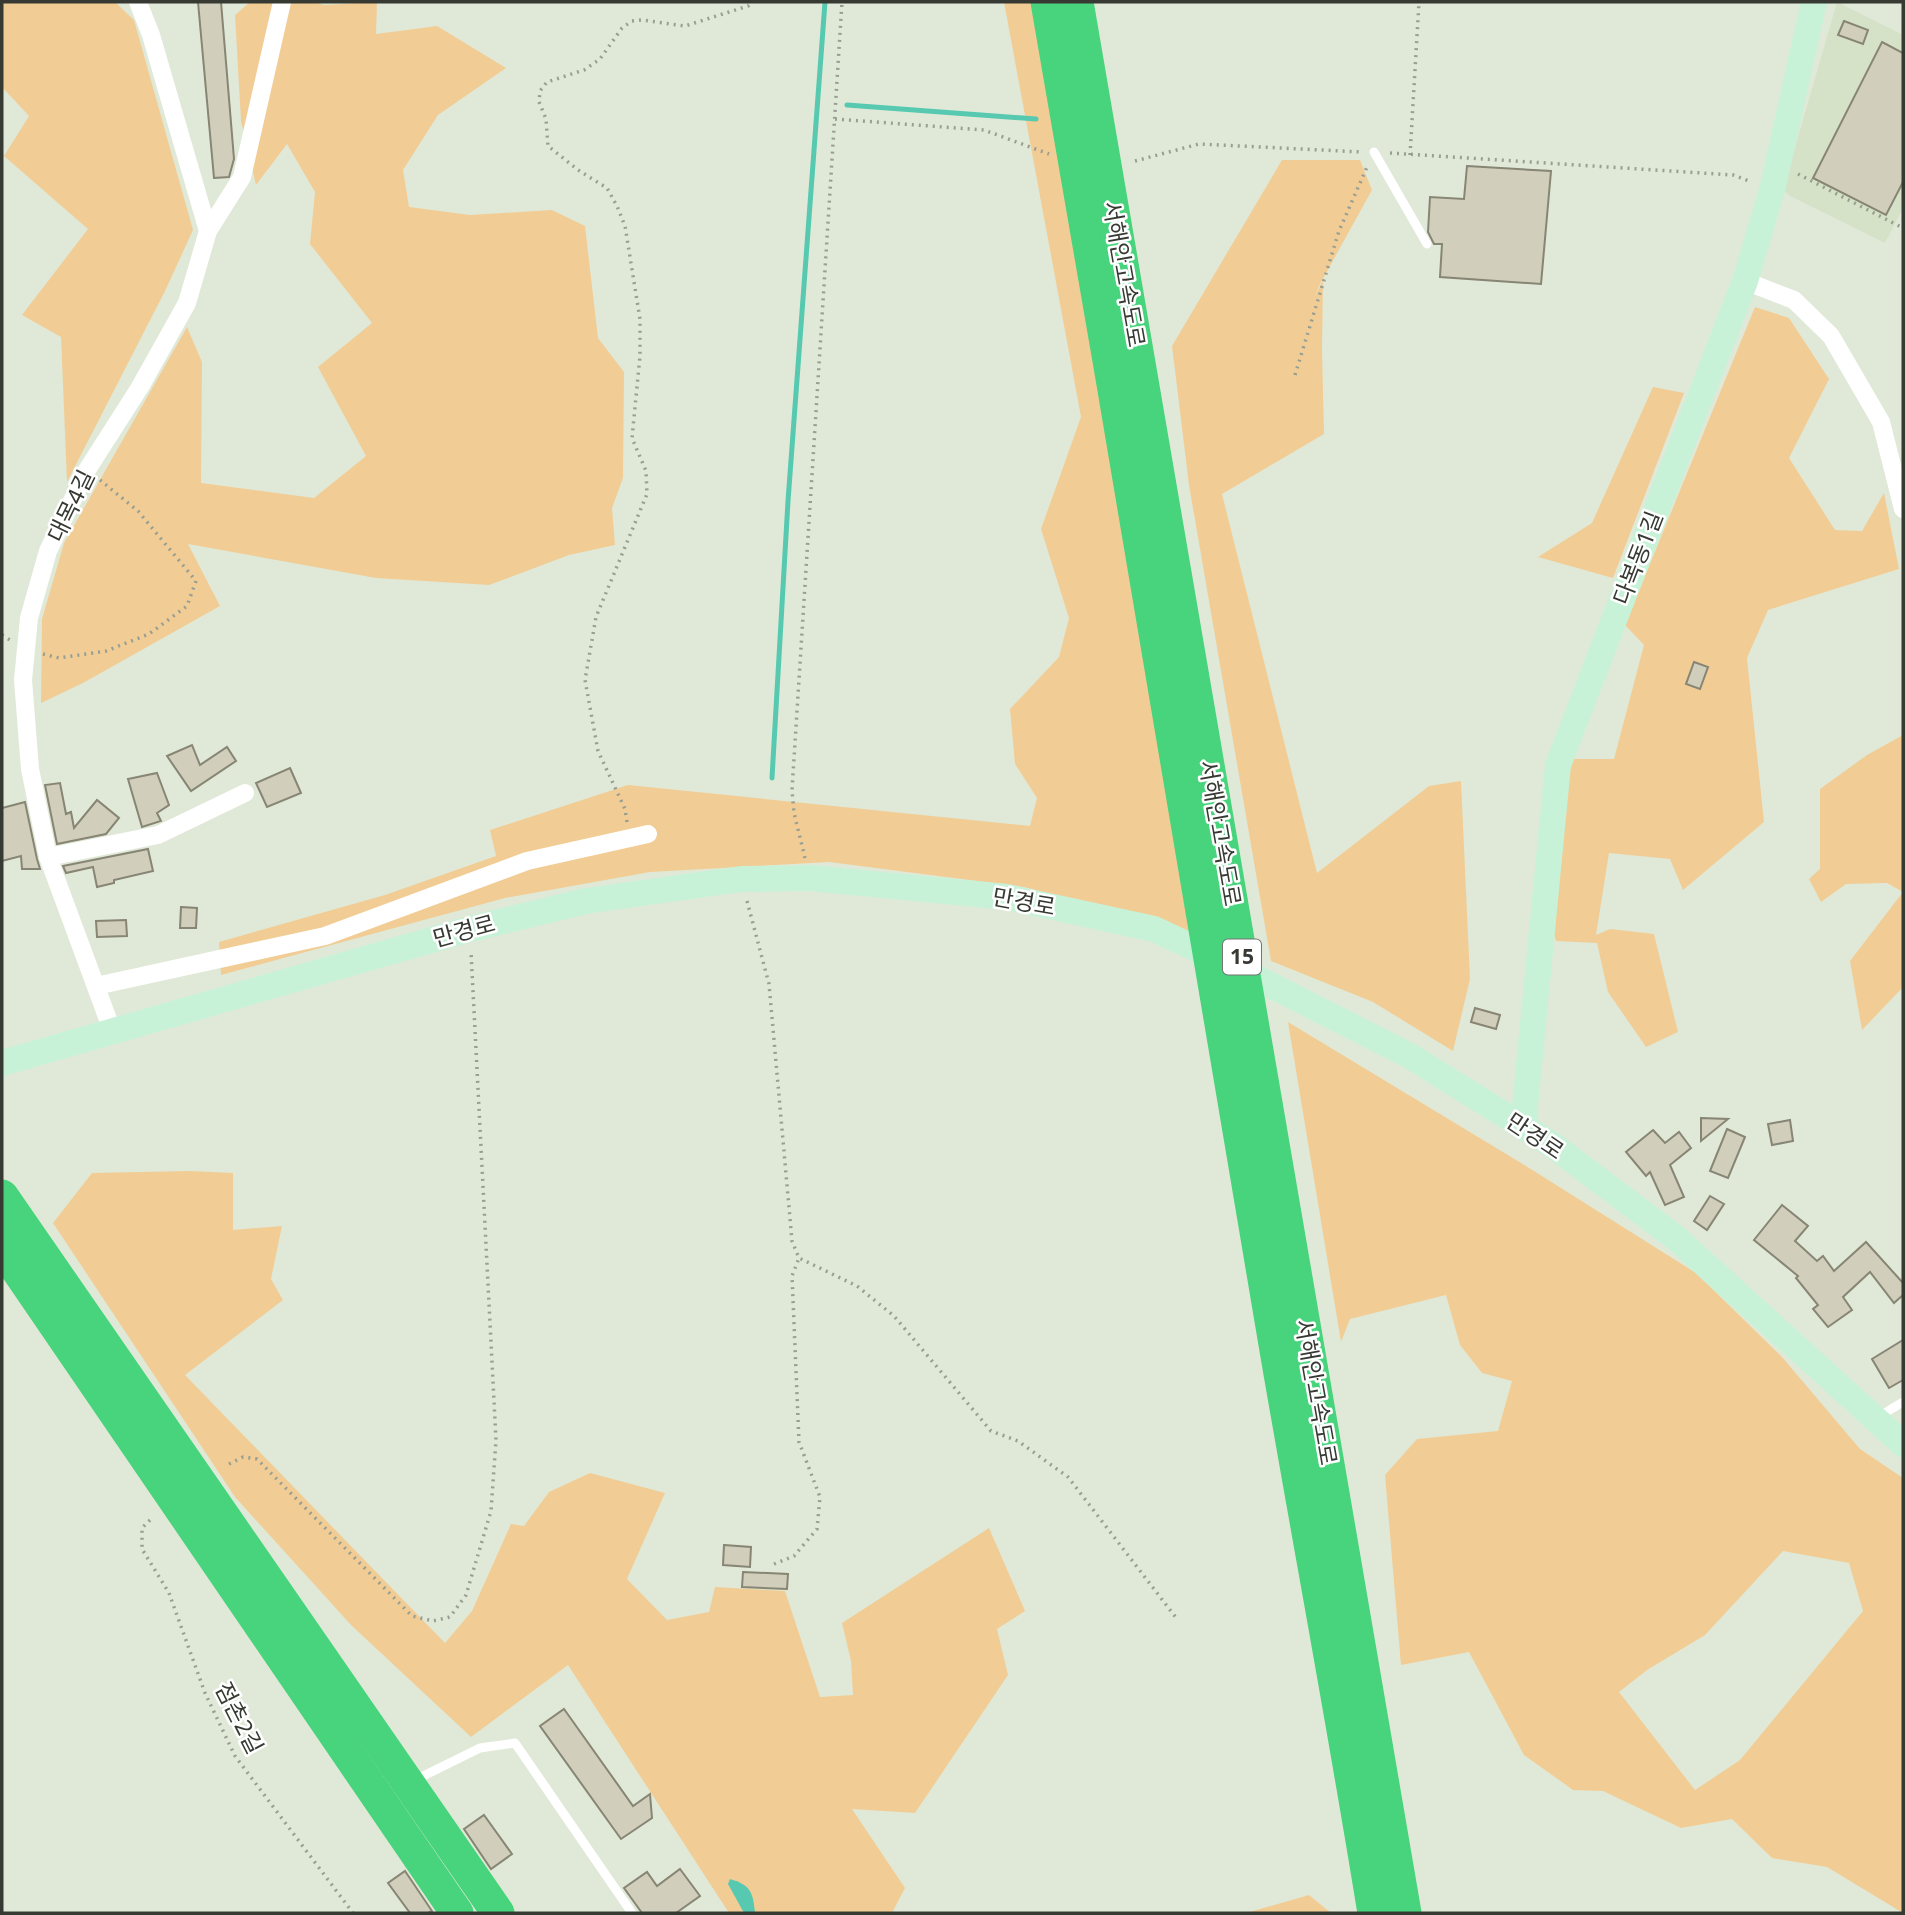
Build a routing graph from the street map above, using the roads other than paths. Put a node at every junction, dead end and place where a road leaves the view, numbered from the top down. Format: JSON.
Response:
{"nodes":[{"id":1,"x":138,"y":2,"type":"edge"},
{"id":2,"x":282,"y":2,"type":"edge"},
{"id":3,"x":1047,"y":2,"type":"edge"},
{"id":4,"x":1077,"y":2,"type":"edge"},
{"id":5,"x":1814,"y":2,"type":"edge"},
{"id":6,"x":1374,"y":152,"type":"road end"},
{"id":7,"x":208,"y":231,"type":"junction"},
{"id":8,"x":1427,"y":244,"type":"dead end"},
{"id":9,"x":1745,"y":281,"type":"junction"},
{"id":10,"x":1903,"y":509,"type":"edge"},
{"id":11,"x":245,"y":793,"type":"dead end"},
{"id":12,"x":640,"y":836,"type":"road end"},
{"id":13,"x":48,"y":857,"type":"junction"},
{"id":14,"x":96,"y":986,"type":"junction"},
{"id":15,"x":113,"y":1033,"type":"junction"},
{"id":16,"x":2,"y":1063,"type":"edge"},
{"id":17,"x":1523,"y":1127,"type":"junction"},
{"id":18,"x":2,"y":1196,"type":"edge"},
{"id":19,"x":2,"y":1239,"type":"edge"},
{"id":20,"x":1903,"y":1402,"type":"edge"},
{"id":21,"x":1874,"y":1419,"type":"junction"},
{"id":22,"x":1903,"y":1444,"type":"edge"},
{"id":23,"x":410,"y":1783,"type":"junction"},
{"id":24,"x":457,"y":1913,"type":"edge"},
{"id":25,"x":498,"y":1913,"type":"edge"},
{"id":26,"x":632,"y":1913,"type":"edge"},
{"id":27,"x":1374,"y":1913,"type":"edge"},
{"id":28,"x":1405,"y":1913,"type":"edge"}],
"edges":[{"from":1,"to":7,"type":"street"},
{"from":2,"to":7,"type":"street","name":"대목4길"},
{"from":3,"to":27,"type":"highway","name":"서해안고속도로","number":"15"},
{"from":4,"to":28,"type":"highway","name":"서해안고속도로","number":"15"},
{"from":5,"to":9,"type":"street","name":"다복동1길"},
{"from":6,"to":8,"type":"lane"},
{"from":7,"to":13,"type":"street","name":"대목4길"},
{"from":9,"to":10,"type":"street"},
{"from":9,"to":17,"type":"street","name":"다복동1길"},
{"from":11,"to":13,"type":"street"},
{"from":12,"to":14,"type":"street"},
{"from":13,"to":14,"type":"street","name":"대목4길"},
{"from":14,"to":15,"type":"street","name":"대목4길"},
{"from":15,"to":16,"type":"street","name":"만경로"},
{"from":15,"to":17,"type":"street","name":"만경로"},
{"from":17,"to":21,"type":"street","name":"만경로"},
{"from":18,"to":23,"type":"highway"},
{"from":19,"to":24,"type":"highway"},
{"from":20,"to":21,"type":"lane"},
{"from":21,"to":22,"type":"street","name":"만경로"},
{"from":23,"to":25,"type":"highway"},
{"from":23,"to":26,"type":"lane"}]}
